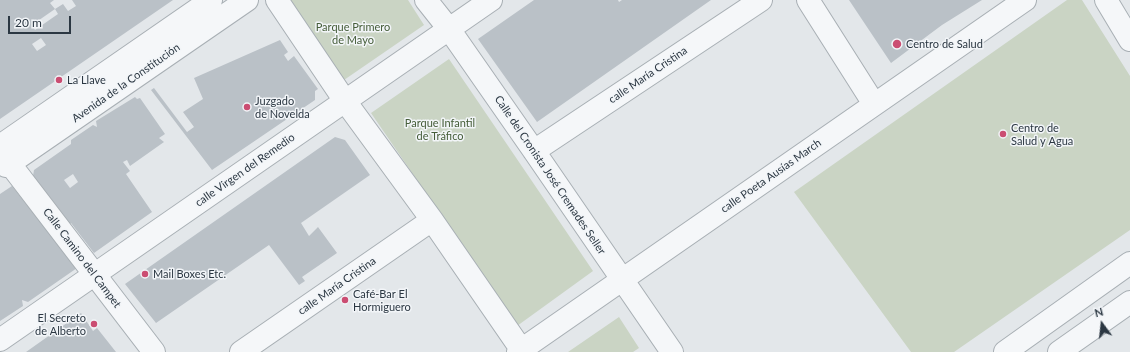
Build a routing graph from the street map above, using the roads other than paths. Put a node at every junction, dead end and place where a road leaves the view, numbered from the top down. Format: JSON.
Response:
{"nodes":[{"id":1,"x":210,"y":0,"type":"edge"},
{"id":2,"x":247,"y":0,"type":"edge"},
{"id":3,"x":277,"y":0,"type":"edge"},
{"id":4,"x":426,"y":0,"type":"edge"},
{"id":5,"x":491,"y":0,"type":"edge"},
{"id":6,"x":761,"y":0,"type":"edge"},
{"id":7,"x":808,"y":0,"type":"edge"},
{"id":8,"x":1025,"y":0,"type":"edge"},
{"id":9,"x":1106,"y":0,"type":"edge"},
{"id":10,"x":449,"y":29,"type":"junction"},
{"id":11,"x":1130,"y":40,"type":"edge"},
{"id":12,"x":345,"y":101,"type":"junction"},
{"id":13,"x":874,"y":104,"type":"junction"},
{"id":14,"x":534,"y":150,"type":"junction"},
{"id":15,"x":3,"y":160,"type":"edge"},
{"id":16,"x":432,"y":220,"type":"junction"},
{"id":17,"x":1130,"y":263,"type":"edge"},
{"id":18,"x":95,"y":274,"type":"junction"},
{"id":19,"x":622,"y":280,"type":"junction"},
{"id":20,"x":1130,"y":302,"type":"edge"},
{"id":21,"x":0,"y":340,"type":"edge"},
{"id":22,"x":521,"y":351,"type":"edge"},
{"id":23,"x":154,"y":352,"type":"edge"},
{"id":24,"x":241,"y":352,"type":"edge"},
{"id":25,"x":672,"y":352,"type":"edge"},
{"id":26,"x":1005,"y":352,"type":"edge"},
{"id":27,"x":1059,"y":352,"type":"edge"}],
"edges":[{"from":1,"to":15,"type":"street","name":"Avenida de la Constitución"},
{"from":2,"to":15,"type":"street","name":"Avenida de la Constitución"},
{"from":3,"to":12,"type":"street"},
{"from":4,"to":10,"type":"street","name":"Calle del Cronista José Cremades Seller"},
{"from":5,"to":10,"type":"street","name":"calle Virgen del Remedio"},
{"from":6,"to":14,"type":"street","name":"calle María Cristina"},
{"from":7,"to":13,"type":"street"},
{"from":8,"to":13,"type":"street","name":"calle Poeta Ausías March"},
{"from":9,"to":11,"type":"street"},
{"from":10,"to":12,"type":"street","name":"calle Virgen del Remedio"},
{"from":10,"to":14,"type":"street","name":"Calle del Cronista José Cremades Seller"},
{"from":12,"to":16,"type":"street"},
{"from":12,"to":18,"type":"street","name":"calle Virgen del Remedio"},
{"from":13,"to":19,"type":"street","name":"calle Poeta Ausías March"},
{"from":14,"to":19,"type":"street","name":"Calle del Cronista José Cremades Seller"},
{"from":15,"to":18,"type":"street","name":"Calle Camino del Campet"},
{"from":16,"to":22,"type":"street"},
{"from":16,"to":24,"type":"street","name":"calle María Cristina"},
{"from":17,"to":26,"type":"street"},
{"from":18,"to":21,"type":"street","name":"calle Virgen del Remedio"},
{"from":18,"to":23,"type":"street","name":"Calle Camino del Campet"},
{"from":19,"to":22,"type":"street","name":"calle Poeta Ausías March"},
{"from":19,"to":25,"type":"street","name":"Calle del Cronista José Cremades Seller"},
{"from":20,"to":27,"type":"street"}]}
